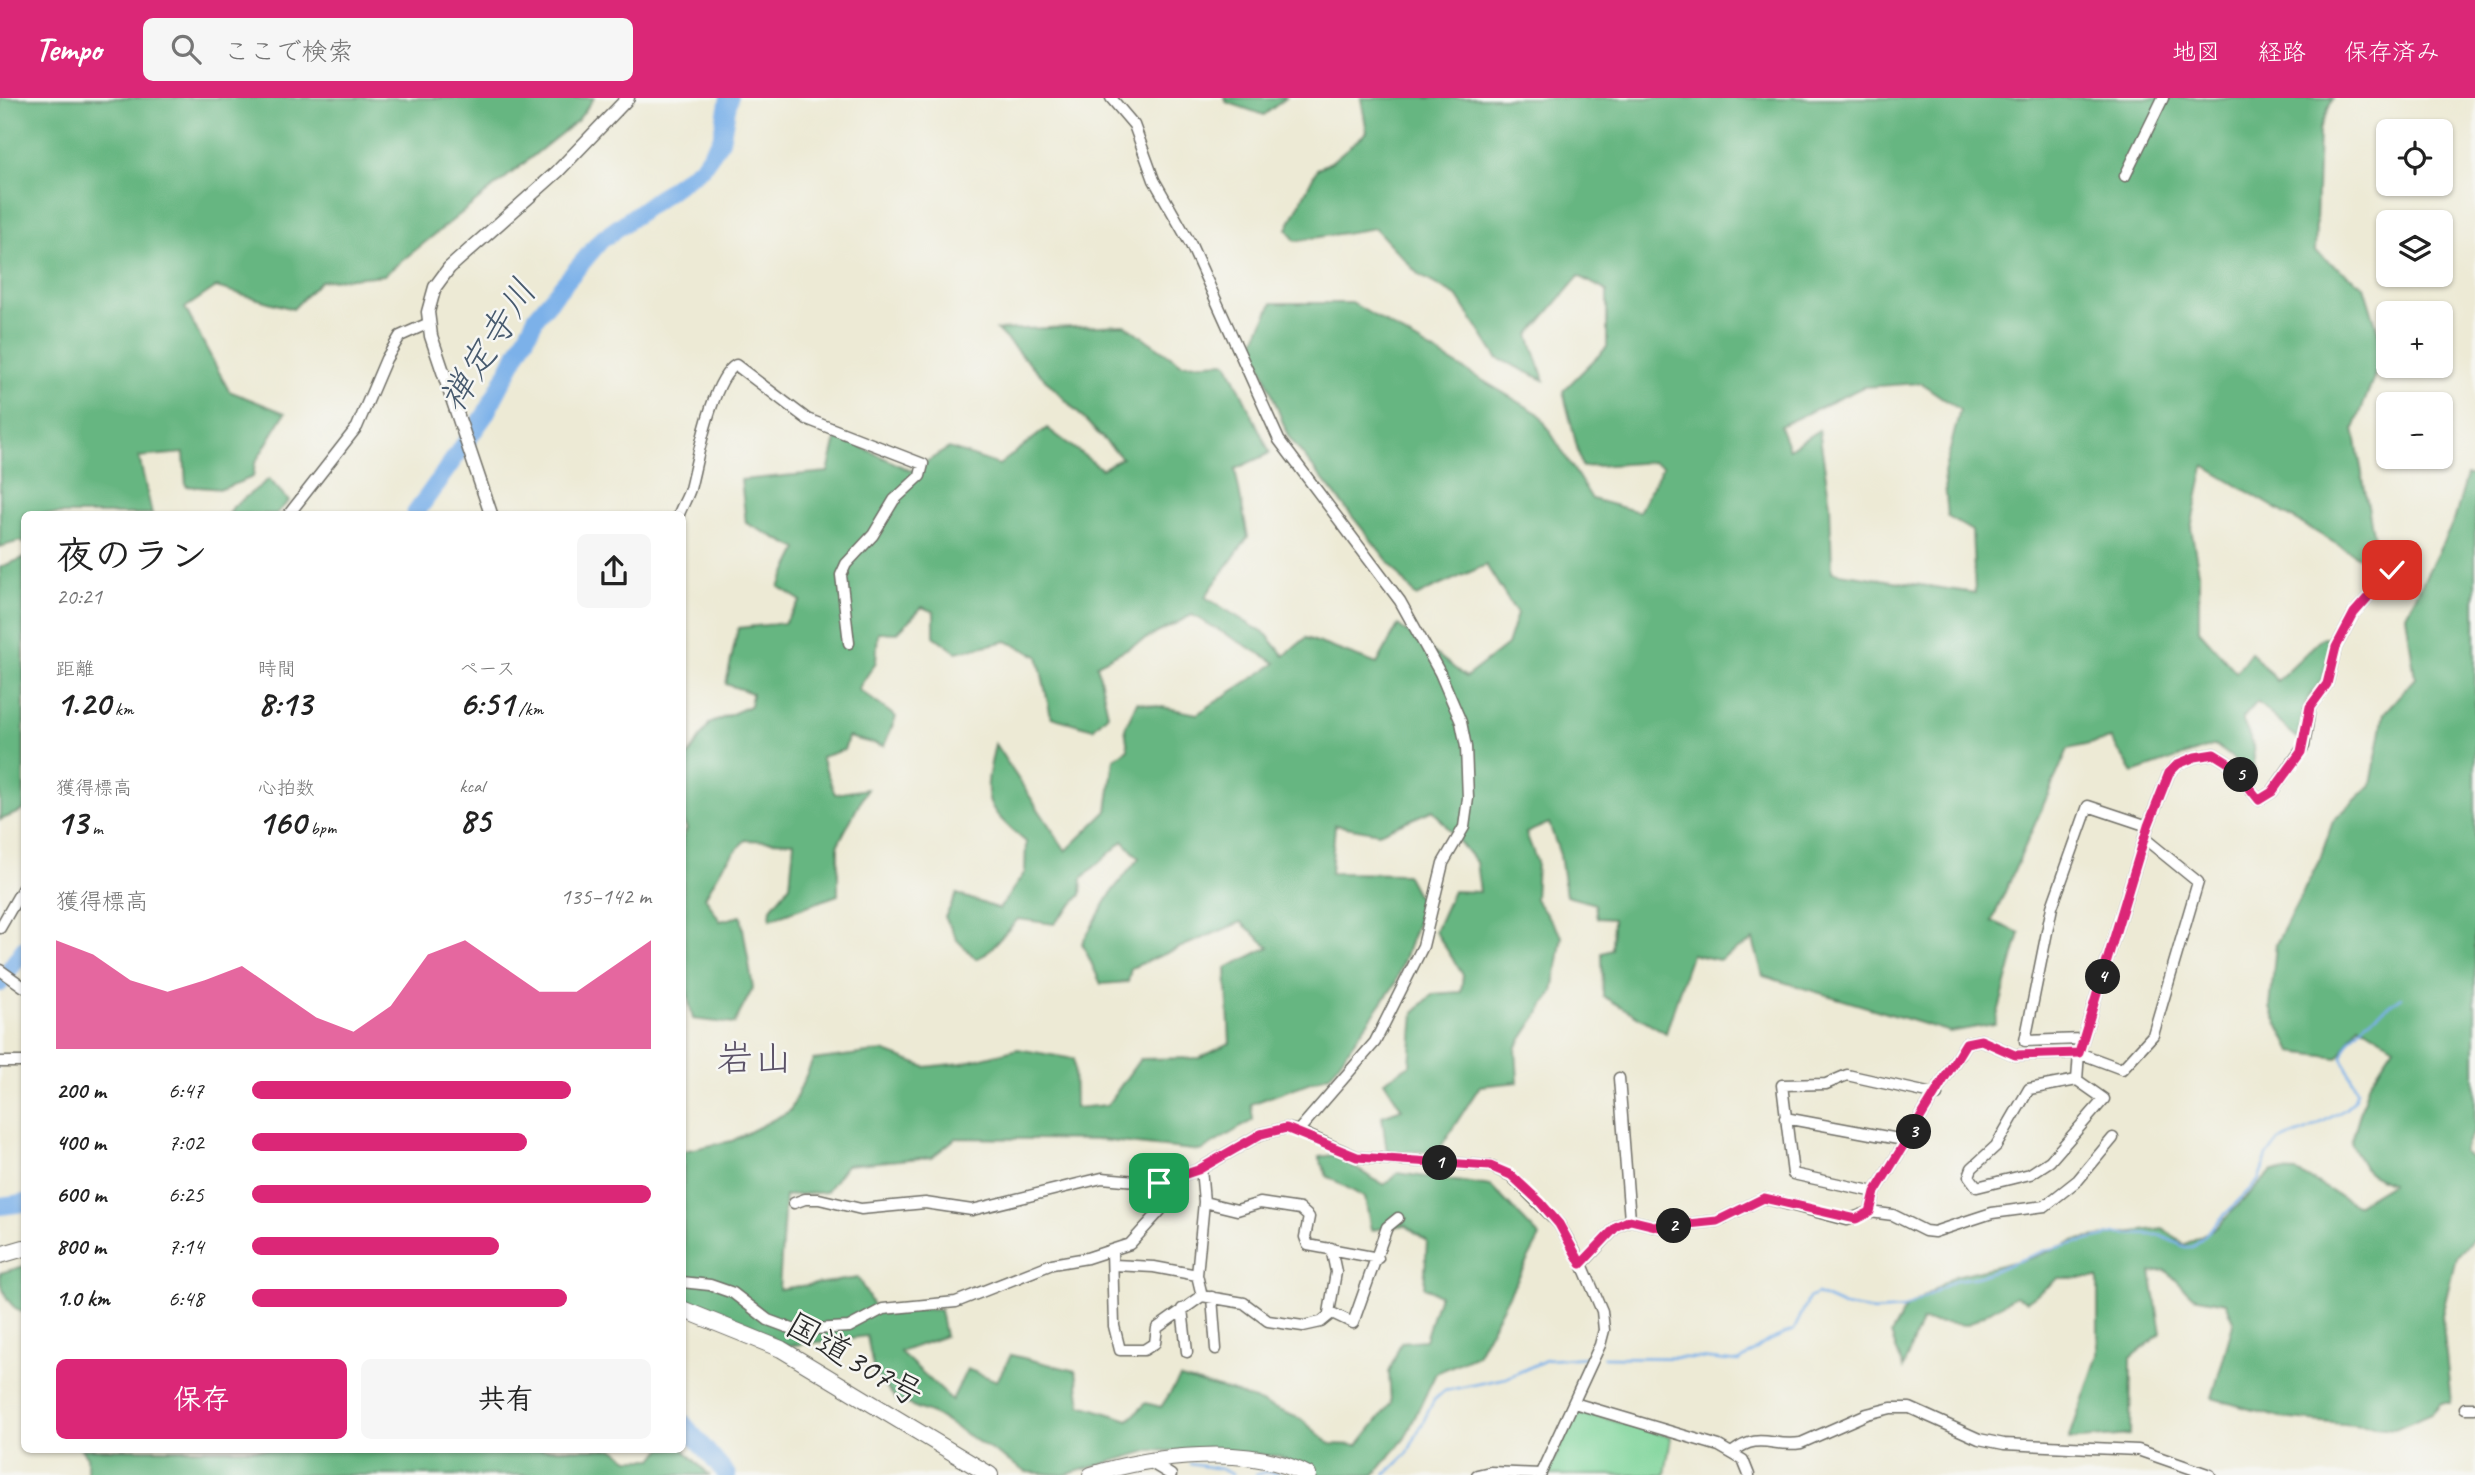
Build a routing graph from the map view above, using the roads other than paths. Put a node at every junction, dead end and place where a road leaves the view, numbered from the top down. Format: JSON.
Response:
{"nodes":[{"id":1,"x":628,"y":98,"type":"edge"},
{"id":2,"x":1111,"y":98,"type":"edge"},
{"id":3,"x":2164,"y":98,"type":"edge"},
{"id":4,"x":2124,"y":176,"type":"dead end"},
{"id":5,"x":429,"y":323,"type":"junction"},
{"id":6,"x":291,"y":511,"type":"edge"},
{"id":7,"x":490,"y":511,"type":"edge"},
{"id":8,"x":680,"y":511,"type":"edge"},
{"id":9,"x":2392,"y":570,"type":"dead end"},
{"id":10,"x":849,"y":643,"type":"dead end"},
{"id":11,"x":2148,"y":826,"type":"junction"},
{"id":12,"x":2144,"y":838,"type":"junction"},
{"id":13,"x":21,"y":891,"type":"edge"},
{"id":14,"x":0,"y":928,"type":"edge"},
{"id":15,"x":0,"y":970,"type":"edge"},
{"id":16,"x":21,"y":986,"type":"edge"},
{"id":17,"x":2084,"y":1039,"type":"junction"},
{"id":18,"x":2079,"y":1053,"type":"junction"},
{"id":19,"x":0,"y":1062,"type":"edge"},
{"id":20,"x":21,"y":1062,"type":"edge"},
{"id":21,"x":1619,"y":1078,"type":"dead end"},
{"id":22,"x":2077,"y":1080,"type":"junction"},
{"id":23,"x":1937,"y":1095,"type":"junction"},
{"id":24,"x":1785,"y":1118,"type":"junction"},
{"id":25,"x":1298,"y":1131,"type":"junction"},
{"id":26,"x":2113,"y":1139,"type":"dead end"},
{"id":27,"x":1909,"y":1141,"type":"junction"},
{"id":28,"x":1201,"y":1168,"type":"junction"},
{"id":29,"x":1174,"y":1180,"type":"junction"},
{"id":30,"x":1875,"y":1192,"type":"junction"},
{"id":31,"x":1204,"y":1202,"type":"junction"},
{"id":32,"x":794,"y":1203,"type":"dead end"},
{"id":33,"x":1870,"y":1212,"type":"junction"},
{"id":34,"x":1398,"y":1218,"type":"dead end"},
{"id":35,"x":1630,"y":1220,"type":"junction"},
{"id":36,"x":1331,"y":1248,"type":"junction"},
{"id":37,"x":21,"y":1249,"type":"edge"},
{"id":38,"x":1112,"y":1251,"type":"junction"},
{"id":39,"x":0,"y":1255,"type":"edge"},
{"id":40,"x":1378,"y":1258,"type":"junction"},
{"id":41,"x":1581,"y":1264,"type":"junction"},
{"id":42,"x":1114,"y":1265,"type":"junction"},
{"id":43,"x":1197,"y":1275,"type":"junction"},
{"id":44,"x":686,"y":1282,"type":"edge"},
{"id":45,"x":1207,"y":1297,"type":"junction"},
{"id":46,"x":1182,"y":1309,"type":"junction"},
{"id":47,"x":686,"y":1311,"type":"edge"},
{"id":48,"x":1329,"y":1313,"type":"junction"},
{"id":49,"x":1216,"y":1349,"type":"dead end"},
{"id":50,"x":1187,"y":1352,"type":"dead end"},
{"id":51,"x":1574,"y":1404,"type":"junction"},
{"id":52,"x":1733,"y":1452,"type":"junction"},
{"id":53,"x":1154,"y":1465,"type":"junction"},
{"id":54,"x":2198,"y":1473,"type":"edge"},
{"id":55,"x":1541,"y":1474,"type":"edge"},
{"id":56,"x":990,"y":1475,"type":"edge"},
{"id":57,"x":1091,"y":1475,"type":"edge"},
{"id":58,"x":1171,"y":1475,"type":"edge"},
{"id":59,"x":1308,"y":1475,"type":"edge"},
{"id":60,"x":1477,"y":1475,"type":"edge"},
{"id":61,"x":1749,"y":1475,"type":"edge"},
{"id":62,"x":2210,"y":1475,"type":"edge"}],
"edges":[{"from":1,"to":5,"type":"main road"},
{"from":2,"to":25,"type":"street"},
{"from":3,"to":4,"type":"street"},
{"from":5,"to":6,"type":"street"},
{"from":5,"to":7,"type":"main road"},
{"from":8,"to":10,"type":"street"},
{"from":9,"to":11,"type":"street"},
{"from":11,"to":12,"type":"street"},
{"from":11,"to":17,"type":"street"},
{"from":12,"to":17,"type":"street"},
{"from":12,"to":18,"type":"street"},
{"from":13,"to":14,"type":"street"},
{"from":15,"to":16,"type":"street"},
{"from":17,"to":18,"type":"street"},
{"from":18,"to":22,"type":"street"},
{"from":18,"to":23,"type":"street"},
{"from":19,"to":20,"type":"street"},
{"from":21,"to":35,"type":"street"},
{"from":22,"to":22,"type":"street"},
{"from":23,"to":24,"type":"street"},
{"from":23,"to":27,"type":"street"},
{"from":24,"to":27,"type":"street"},
{"from":24,"to":30,"type":"street"},
{"from":25,"to":28,"type":"street"},
{"from":25,"to":41,"type":"street"},
{"from":26,"to":33,"type":"street"},
{"from":27,"to":30,"type":"street"},
{"from":28,"to":29,"type":"street"},
{"from":28,"to":31,"type":"street"},
{"from":29,"to":32,"type":"street"},
{"from":29,"to":38,"type":"street"},
{"from":30,"to":33,"type":"street"},
{"from":31,"to":36,"type":"street"},
{"from":31,"to":43,"type":"street"},
{"from":33,"to":35,"type":"street"},
{"from":34,"to":40,"type":"street"},
{"from":35,"to":41,"type":"street"},
{"from":36,"to":40,"type":"street"},
{"from":36,"to":48,"type":"street"},
{"from":37,"to":39,"type":"highway"},
{"from":38,"to":42,"type":"street"},
{"from":38,"to":44,"type":"street"},
{"from":40,"to":48,"type":"street"},
{"from":41,"to":51,"type":"street"},
{"from":42,"to":43,"type":"street"},
{"from":42,"to":46,"type":"street"},
{"from":43,"to":45,"type":"street"},
{"from":45,"to":46,"type":"street"},
{"from":45,"to":48,"type":"street"},
{"from":45,"to":49,"type":"street"},
{"from":46,"to":50,"type":"street"},
{"from":47,"to":56,"type":"highway","name":"国道307号"},
{"from":51,"to":52,"type":"street"},
{"from":51,"to":55,"type":"street"},
{"from":52,"to":54,"type":"street"},
{"from":52,"to":61,"type":"street"},
{"from":53,"to":57,"type":"highway"},
{"from":53,"to":58,"type":"street"},
{"from":53,"to":59,"type":"highway"},
{"from":54,"to":62,"type":"street"},
{"from":55,"to":60,"type":"street"}]}
